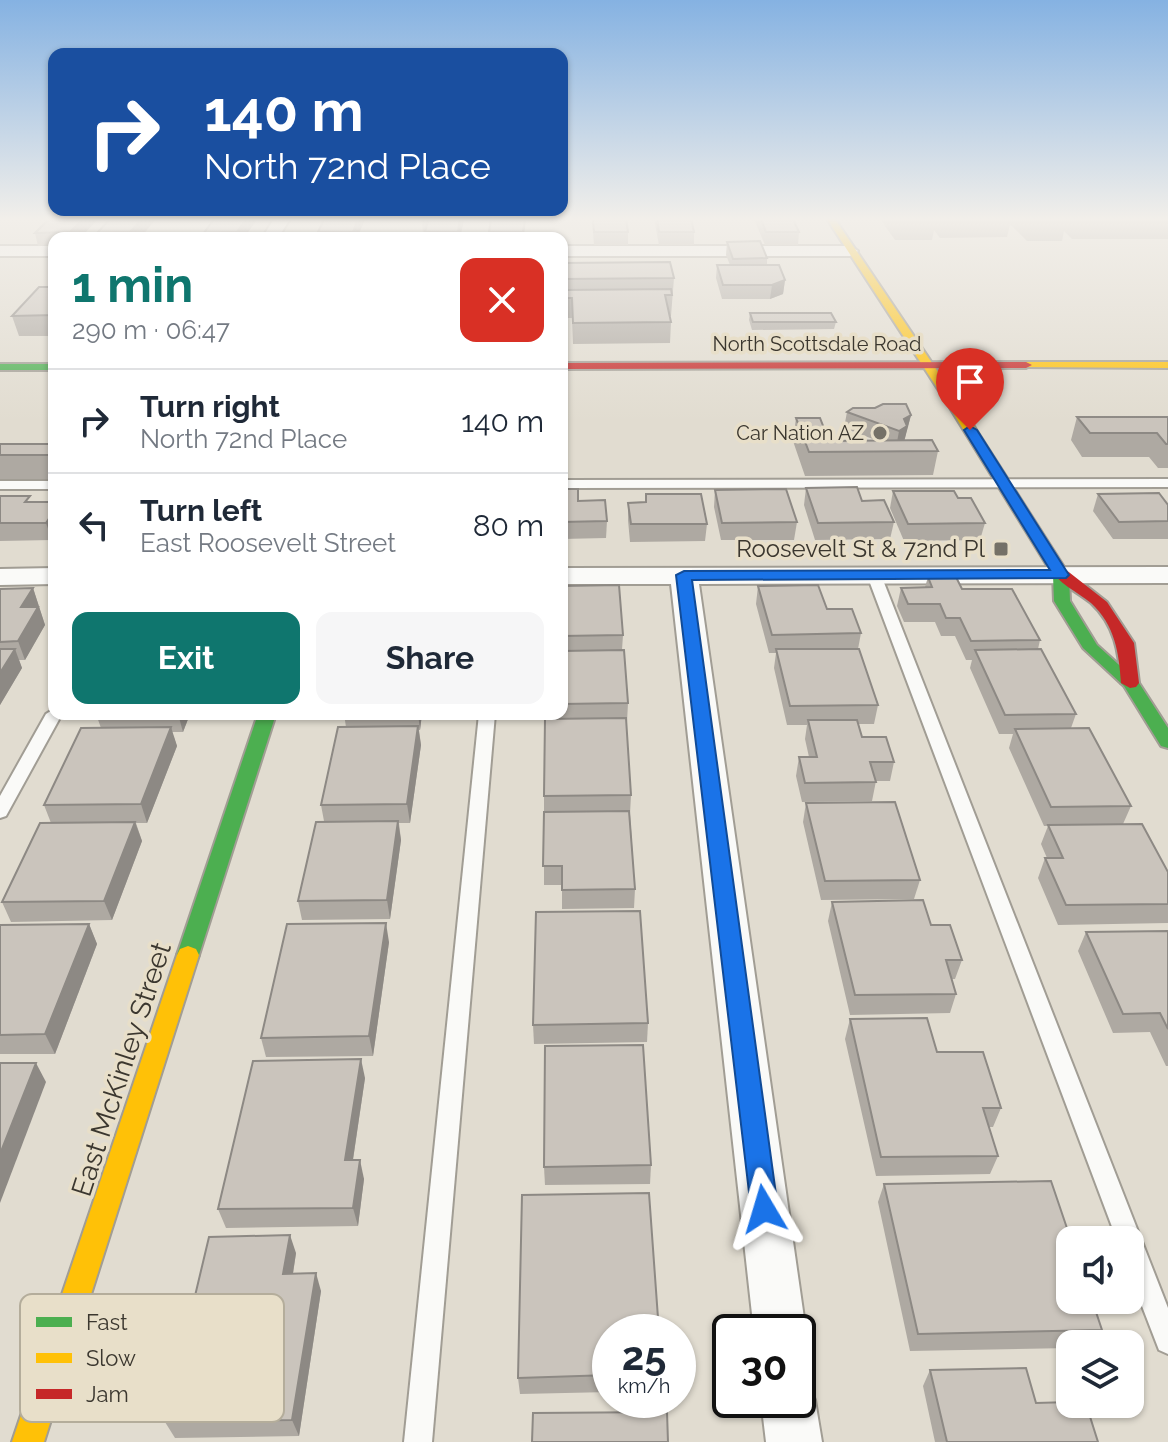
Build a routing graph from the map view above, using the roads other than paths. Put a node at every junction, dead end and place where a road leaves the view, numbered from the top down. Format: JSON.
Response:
{"nodes":[{"id":1,"x":874,"y":286,"type":"edge"},
{"id":2,"x":1168,"y":365,"type":"edge"},
{"id":3,"x":568,"y":366,"type":"edge"},
{"id":4,"x":929,"y":366,"type":"junction"},
{"id":5,"x":0,"y":367,"type":"edge"},
{"id":6,"x":48,"y":367,"type":"edge"},
{"id":7,"x":922,"y":388,"type":"dead end"},
{"id":8,"x":944,"y":388,"type":"junction"},
{"id":9,"x":970,"y":388,"type":"dead end"},
{"id":10,"x":1003,"y":483,"type":"junction"},
{"id":11,"x":1168,"y":483,"type":"edge"},
{"id":12,"x":568,"y":484,"type":"edge"},
{"id":13,"x":0,"y":485,"type":"edge"},
{"id":14,"x":48,"y":485,"type":"edge"},
{"id":15,"x":684,"y":575,"type":"junction"},
{"id":16,"x":874,"y":575,"type":"junction"},
{"id":17,"x":1061,"y":575,"type":"junction"},
{"id":18,"x":1168,"y":575,"type":"edge"},
{"id":19,"x":48,"y":576,"type":"edge"},
{"id":20,"x":568,"y":576,"type":"edge"},
{"id":21,"x":0,"y":577,"type":"edge"},
{"id":22,"x":1130,"y":683,"type":"junction"},
{"id":23,"x":51,"y":720,"type":"edge"},
{"id":24,"x":265,"y":720,"type":"edge"},
{"id":25,"x":486,"y":720,"type":"edge"},
{"id":26,"x":1168,"y":742,"type":"edge"},
{"id":27,"x":0,"y":812,"type":"edge"},
{"id":28,"x":1124,"y":1226,"type":"edge"},
{"id":29,"x":1144,"y":1278,"type":"edge"},
{"id":30,"x":77,"y":1294,"type":"edge"},
{"id":31,"x":778,"y":1314,"type":"edge"},
{"id":32,"x":1168,"y":1341,"type":"edge"},
{"id":33,"x":791,"y":1418,"type":"edge"},
{"id":34,"x":35,"y":1422,"type":"edge"},
{"id":35,"x":28,"y":1442,"type":"edge"},
{"id":36,"x":418,"y":1442,"type":"edge"},
{"id":37,"x":794,"y":1442,"type":"edge"}],
"edges":[{"from":1,"to":4,"type":"street"},
{"from":2,"to":4,"type":"street","name":"North Scottsdale Road"},
{"from":3,"to":4,"type":"street","name":"North Scottsdale Road"},
{"from":4,"to":8,"type":"street"},
{"from":5,"to":6,"type":"street"},
{"from":7,"to":8,"type":"street","name":"North Scottsdale Road"},
{"from":8,"to":9,"type":"street","name":"North Scottsdale Road"},
{"from":8,"to":10,"type":"street"},
{"from":10,"to":11,"type":"lane"},
{"from":10,"to":12,"type":"lane"},
{"from":10,"to":17,"type":"street"},
{"from":13,"to":14,"type":"lane"},
{"from":15,"to":16,"type":"street"},
{"from":15,"to":20,"type":"street"},
{"from":15,"to":31,"type":"street"},
{"from":16,"to":17,"type":"street"},
{"from":16,"to":28,"type":"lane"},
{"from":17,"to":18,"type":"street"},
{"from":17,"to":22,"type":"street"},
{"from":17,"to":22,"type":"street"},
{"from":19,"to":21,"type":"street"},
{"from":22,"to":26,"type":"street"},
{"from":23,"to":27,"type":"lane"},
{"from":24,"to":30,"type":"street","name":"East McKinley Street"},
{"from":25,"to":36,"type":"lane"},
{"from":29,"to":32,"type":"lane"},
{"from":33,"to":37,"type":"street"},
{"from":34,"to":35,"type":"street","name":"East McKinley Street"}]}
